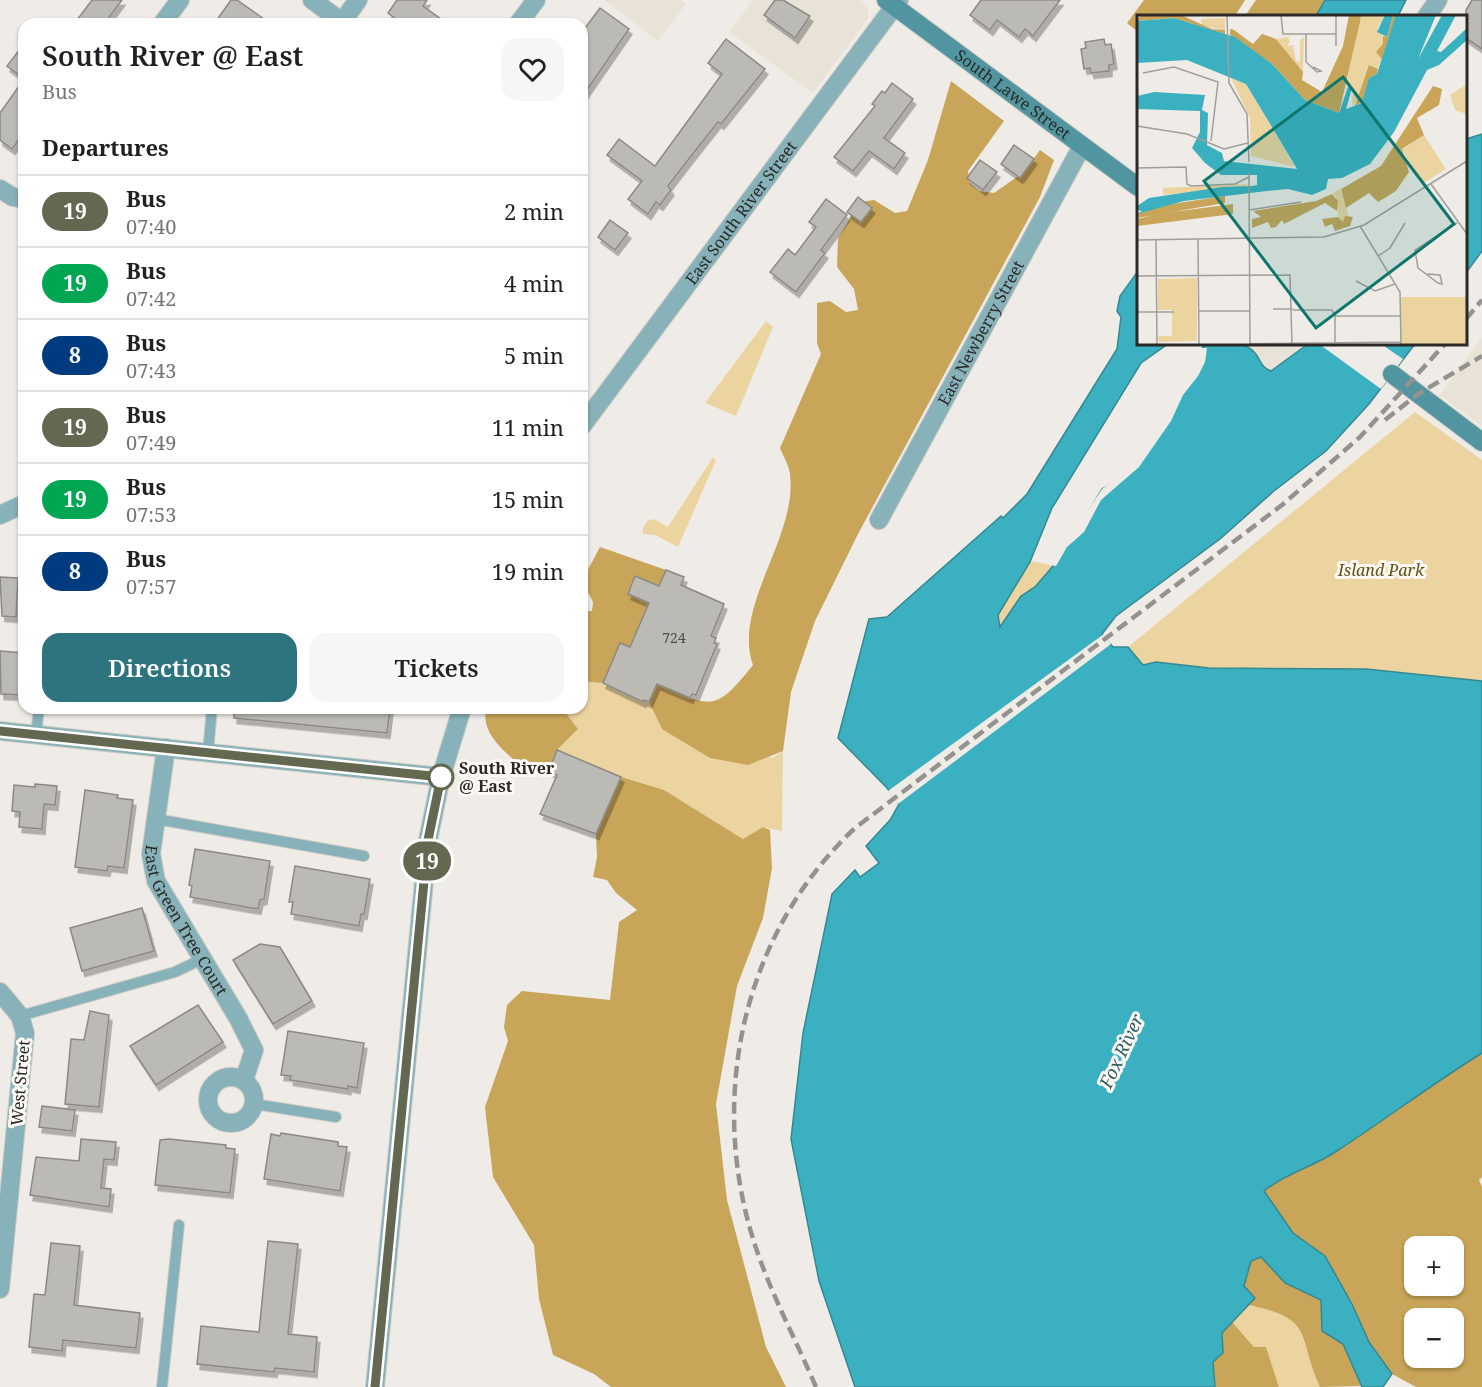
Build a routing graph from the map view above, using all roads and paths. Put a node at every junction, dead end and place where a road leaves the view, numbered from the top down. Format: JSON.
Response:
{"nodes":[{"id":1,"x":180,"y":0,"type":"edge"},
{"id":2,"x":312,"y":0,"type":"edge"},
{"id":3,"x":358,"y":0,"type":"edge"},
{"id":4,"x":536,"y":0,"type":"edge"},
{"id":5,"x":1438,"y":0,"type":"edge"},
{"id":6,"x":893,"y":2,"type":"edge"},
{"id":7,"x":1428,"y":15,"type":"edge"},
{"id":8,"x":166,"y":18,"type":"edge"},
{"id":9,"x":336,"y":18,"type":"edge"},
{"id":10,"x":346,"y":18,"type":"edge"},
{"id":11,"x":522,"y":18,"type":"edge"},
{"id":12,"x":1082,"y":146,"type":"junction"},
{"id":13,"x":1137,"y":186,"type":"edge"},
{"id":14,"x":0,"y":189,"type":"edge"},
{"id":15,"x":18,"y":198,"type":"edge"},
{"id":16,"x":1392,"y":374,"type":"dead end"},
{"id":17,"x":588,"y":418,"type":"edge"},
{"id":18,"x":1482,"y":442,"type":"edge"},
{"id":19,"x":18,"y":507,"type":"edge"},
{"id":20,"x":0,"y":515,"type":"edge"},
{"id":21,"x":879,"y":520,"type":"dead end"},
{"id":22,"x":38,"y":714,"type":"edge"},
{"id":23,"x":211,"y":714,"type":"edge"},
{"id":24,"x":460,"y":714,"type":"edge"},
{"id":25,"x":0,"y":731,"type":"edge"},
{"id":26,"x":36,"y":735,"type":"junction"},
{"id":27,"x":166,"y":748,"type":"junction"},
{"id":28,"x":208,"y":753,"type":"junction"},
{"id":29,"x":441,"y":777,"type":"junction"},
{"id":30,"x":156,"y":819,"type":"junction"},
{"id":31,"x":364,"y":856,"type":"dead end"},
{"id":32,"x":202,"y":959,"type":"junction"},
{"id":33,"x":0,"y":992,"type":"edge"},
{"id":34,"x":20,"y":1016,"type":"junction"},
{"id":35,"x":244,"y":1080,"type":"junction"},
{"id":36,"x":254,"y":1104,"type":"junction"},
{"id":37,"x":336,"y":1117,"type":"dead end"},
{"id":38,"x":7,"y":1159,"type":"edge"},
{"id":39,"x":179,"y":1225,"type":"dead end"},
{"id":40,"x":2,"y":1239,"type":"edge"},
{"id":41,"x":0,"y":1289,"type":"edge"},
{"id":42,"x":162,"y":1387,"type":"edge"},
{"id":43,"x":375,"y":1387,"type":"edge"}],
"edges":[{"from":1,"to":8,"type":"street"},
{"from":2,"to":9,"type":"street"},
{"from":3,"to":10,"type":"street"},
{"from":4,"to":11,"type":"street"},
{"from":5,"to":7,"type":"street"},
{"from":6,"to":12,"type":"main road","name":"South Lawe Street"},
{"from":6,"to":17,"type":"street","name":"East South River Street"},
{"from":12,"to":13,"type":"main road","name":"South Lawe Street"},
{"from":12,"to":21,"type":"street","name":"East Newberry Street"},
{"from":14,"to":15,"type":"street"},
{"from":16,"to":18,"type":"main road"},
{"from":19,"to":20,"type":"street"},
{"from":22,"to":26,"type":"lane"},
{"from":23,"to":28,"type":"lane"},
{"from":24,"to":29,"type":"street"},
{"from":25,"to":26,"type":"street"},
{"from":26,"to":27,"type":"street"},
{"from":27,"to":28,"type":"street"},
{"from":27,"to":30,"type":"street","name":"East Green Tree Court"},
{"from":28,"to":29,"type":"street"},
{"from":29,"to":43,"type":"street"},
{"from":30,"to":31,"type":"lane"},
{"from":30,"to":32,"type":"street","name":"East Green Tree Court"},
{"from":32,"to":34,"type":"lane"},
{"from":32,"to":35,"type":"street","name":"East Green Tree Court"},
{"from":33,"to":34,"type":"street","name":"West Street"},
{"from":34,"to":38,"type":"street","name":"West Street"},
{"from":35,"to":36,"type":"street"},
{"from":35,"to":36,"type":"street"},
{"from":36,"to":37,"type":"lane"},
{"from":38,"to":40,"type":"street","name":"West Street"},
{"from":39,"to":42,"type":"lane"},
{"from":40,"to":41,"type":"street","name":"West Street"}]}
